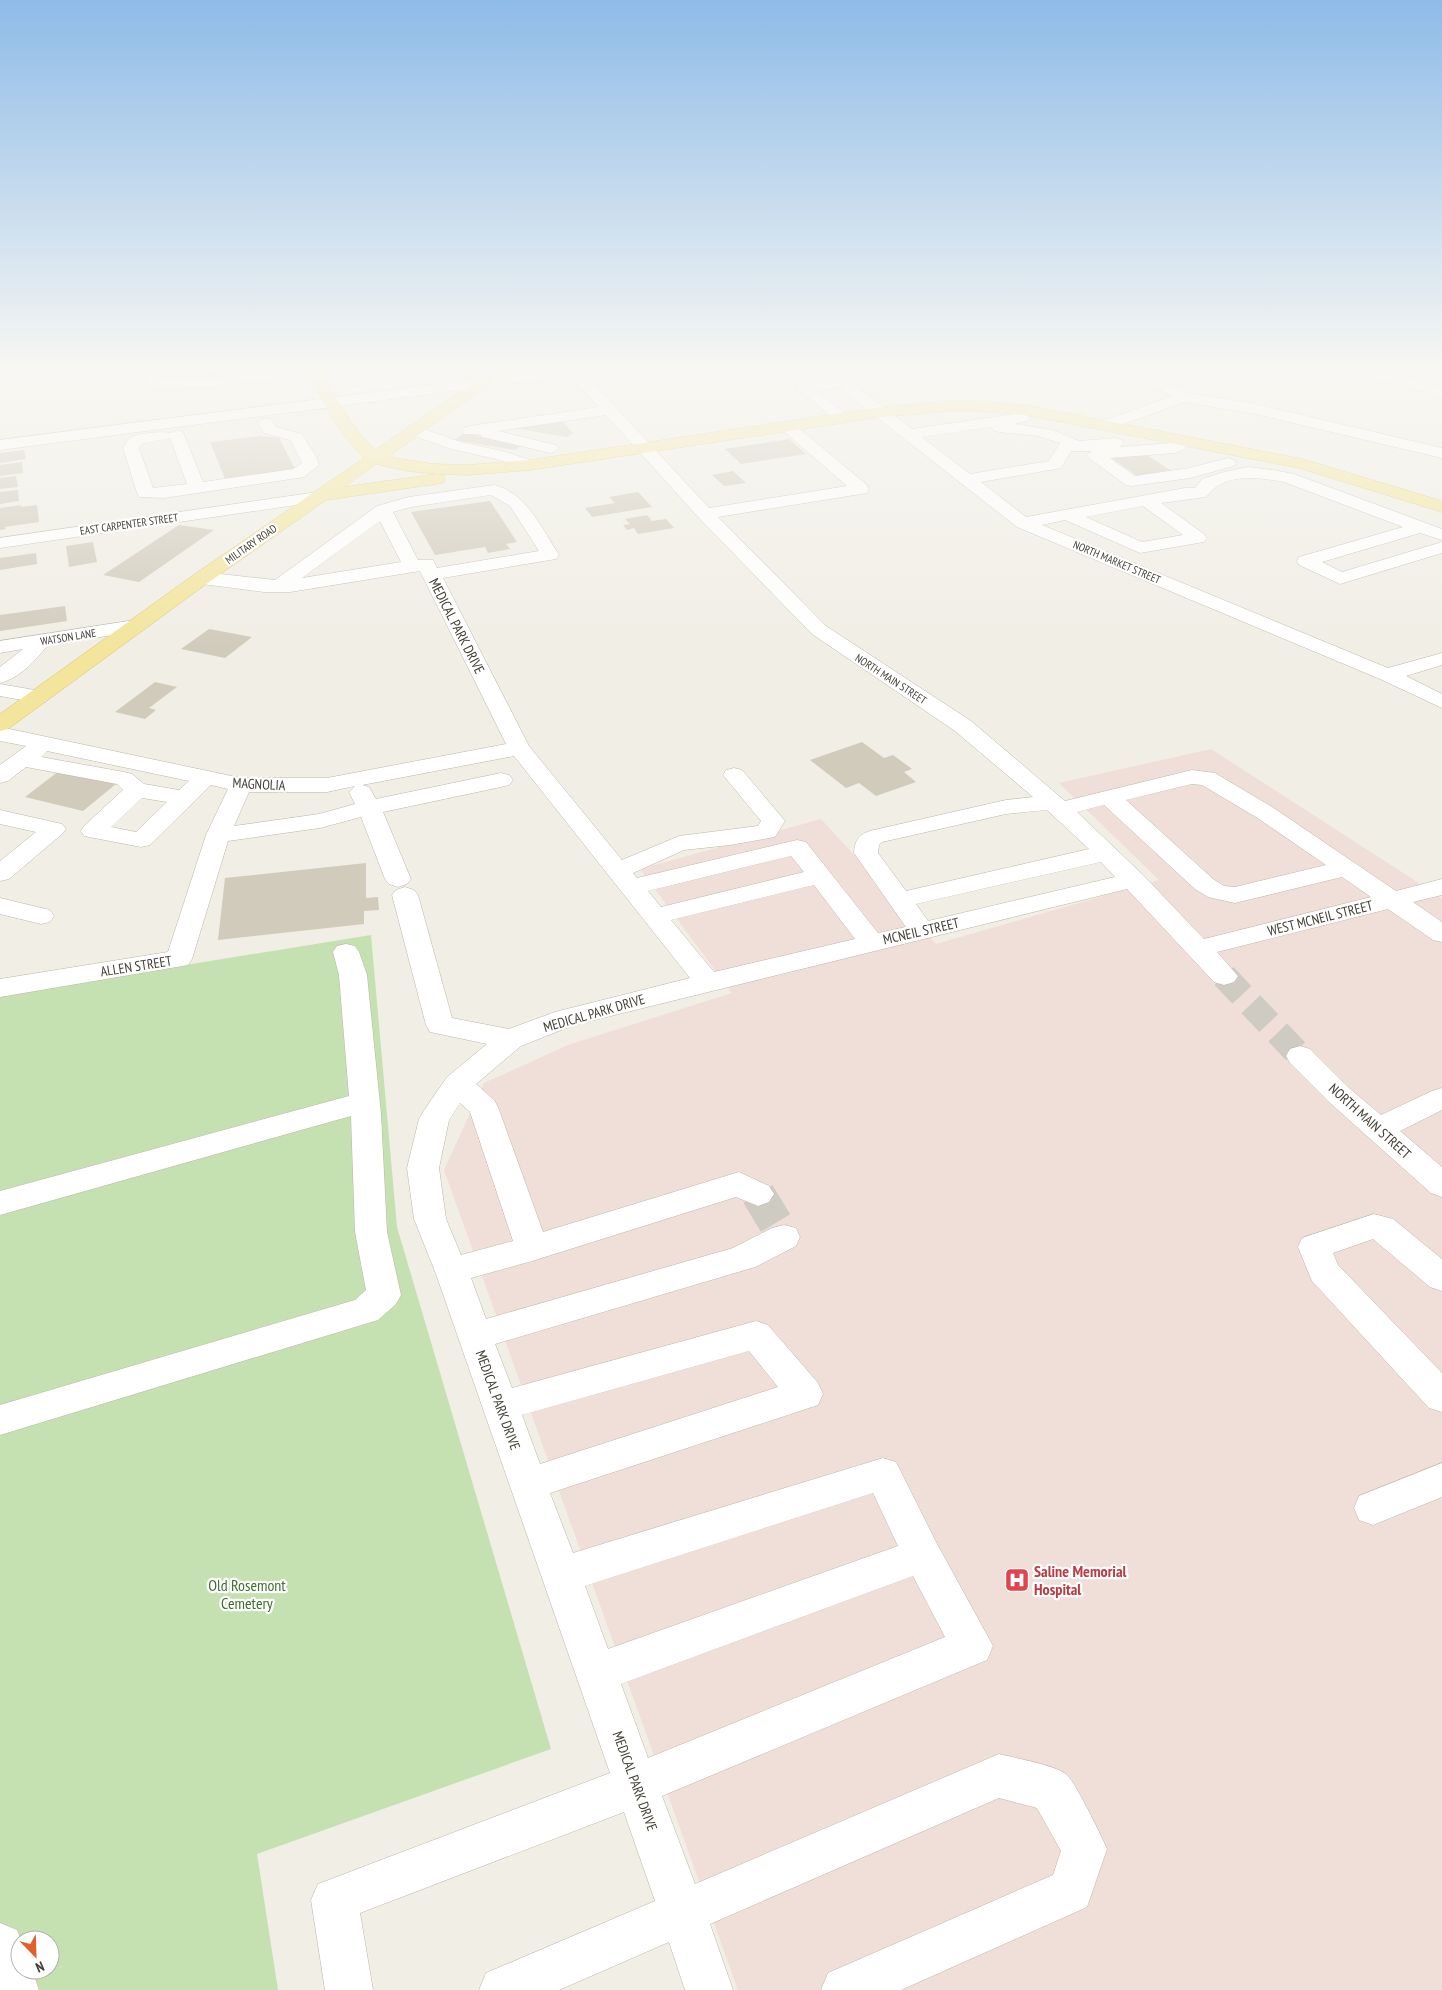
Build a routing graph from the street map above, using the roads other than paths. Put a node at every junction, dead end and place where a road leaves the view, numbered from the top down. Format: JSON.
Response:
{"nodes":[{"id":1,"x":135,"y":461,"type":"edge"},
{"id":2,"x":187,"y":461,"type":"edge"},
{"id":3,"x":309,"y":461,"type":"edge"},
{"id":4,"x":371,"y":461,"type":"edge"},
{"id":5,"x":386,"y":461,"type":"edge"},
{"id":6,"x":519,"y":461,"type":"edge"},
{"id":7,"x":561,"y":461,"type":"edge"},
{"id":8,"x":656,"y":461,"type":"edge"},
{"id":9,"x":828,"y":461,"type":"edge"},
{"id":10,"x":944,"y":461,"type":"edge"},
{"id":11,"x":1057,"y":461,"type":"edge"},
{"id":12,"x":1103,"y":461,"type":"edge"},
{"id":13,"x":1188,"y":461,"type":"edge"},
{"id":14,"x":1236,"y":461,"type":"edge"},
{"id":15,"x":1286,"y":461,"type":"edge"},
{"id":16,"x":530,"y":465,"type":"junction"},
{"id":17,"x":1200,"y":470,"type":"junction"},
{"id":18,"x":481,"y":472,"type":"junction"},
{"id":19,"x":967,"y":479,"type":"junction"},
{"id":20,"x":1373,"y":486,"type":"junction"},
{"id":21,"x":197,"y":488,"type":"junction"},
{"id":22,"x":494,"y":490,"type":"junction"},
{"id":23,"x":150,"y":493,"type":"junction"},
{"id":24,"x":318,"y":497,"type":"junction"},
{"id":25,"x":1343,"y":499,"type":"junction"},
{"id":26,"x":1146,"y":500,"type":"junction"},
{"id":27,"x":1022,"y":504,"type":"dead end"},
{"id":28,"x":1002,"y":507,"type":"junction"},
{"id":29,"x":1442,"y":507,"type":"edge"},
{"id":30,"x":382,"y":510,"type":"junction"},
{"id":31,"x":705,"y":514,"type":"junction"},
{"id":32,"x":1068,"y":514,"type":"junction"},
{"id":33,"x":155,"y":520,"type":"junction"},
{"id":34,"x":1023,"y":523,"type":"junction"},
{"id":35,"x":1420,"y":527,"type":"junction"},
{"id":36,"x":1442,"y":535,"type":"edge"},
{"id":37,"x":0,"y":543,"type":"edge"},
{"id":38,"x":1442,"y":547,"type":"edge"},
{"id":39,"x":421,"y":570,"type":"junction"},
{"id":40,"x":202,"y":578,"type":"junction"},
{"id":41,"x":280,"y":586,"type":"junction"},
{"id":42,"x":135,"y":626,"type":"junction"},
{"id":43,"x":40,"y":641,"type":"junction"},
{"id":44,"x":0,"y":647,"type":"edge"},
{"id":45,"x":1442,"y":659,"type":"edge"},
{"id":46,"x":1387,"y":675,"type":"junction"},
{"id":47,"x":0,"y":677,"type":"edge"},
{"id":48,"x":0,"y":690,"type":"edge"},
{"id":49,"x":38,"y":697,"type":"junction"},
{"id":50,"x":1442,"y":702,"type":"edge"},
{"id":51,"x":0,"y":724,"type":"edge"},
{"id":52,"x":0,"y":734,"type":"edge"},
{"id":53,"x":45,"y":744,"type":"junction"},
{"id":54,"x":520,"y":748,"type":"junction"},
{"id":55,"x":23,"y":760,"type":"junction"},
{"id":56,"x":734,"y":775,"type":"dead end"},
{"id":57,"x":0,"y":776,"type":"edge"},
{"id":58,"x":205,"y":778,"type":"junction"},
{"id":59,"x":354,"y":780,"type":"junction"},
{"id":60,"x":501,"y":780,"type":"dead end"},
{"id":61,"x":241,"y":785,"type":"junction"},
{"id":62,"x":137,"y":790,"type":"junction"},
{"id":63,"x":1109,"y":797,"type":"junction"},
{"id":64,"x":184,"y":798,"type":"junction"},
{"id":65,"x":1056,"y":805,"type":"junction"},
{"id":66,"x":369,"y":808,"type":"junction"},
{"id":67,"x":0,"y":817,"type":"edge"},
{"id":68,"x":218,"y":836,"type":"junction"},
{"id":69,"x":0,"y":849,"type":"edge"},
{"id":70,"x":1106,"y":853,"type":"junction"},
{"id":71,"x":24,"y":855,"type":"junction"},
{"id":72,"x":1346,"y":868,"type":"junction"},
{"id":73,"x":0,"y":874,"type":"edge"},
{"id":74,"x":820,"y":876,"type":"junction"},
{"id":75,"x":624,"y":879,"type":"junction"},
{"id":76,"x":1134,"y":880,"type":"junction"},
{"id":77,"x":1442,"y":887,"type":"edge"},
{"id":78,"x":1392,"y":899,"type":"junction"},
{"id":79,"x":900,"y":900,"type":"junction"},
{"id":80,"x":0,"y":906,"type":"edge"},
{"id":81,"x":41,"y":916,"type":"dead end"},
{"id":82,"x":654,"y":916,"type":"junction"},
{"id":83,"x":922,"y":931,"type":"junction"},
{"id":84,"x":1442,"y":934,"type":"edge"},
{"id":85,"x":872,"y":943,"type":"junction"},
{"id":86,"x":1198,"y":949,"type":"junction"},
{"id":87,"x":346,"y":952,"type":"dead end"},
{"id":88,"x":1224,"y":976,"type":"tunnel mouth"},
{"id":89,"x":708,"y":982,"type":"junction"},
{"id":90,"x":0,"y":988,"type":"edge"},
{"id":91,"x":511,"y":1039,"type":"junction"},
{"id":92,"x":1300,"y":1056,"type":"tunnel mouth"},
{"id":93,"x":456,"y":1084,"type":"junction"},
{"id":94,"x":1442,"y":1098,"type":"edge"},
{"id":95,"x":364,"y":1102,"type":"junction"},
{"id":96,"x":1378,"y":1129,"type":"junction"},
{"id":97,"x":1442,"y":1185,"type":"edge"},
{"id":98,"x":758,"y":1194,"type":"tunnel mouth"},
{"id":99,"x":0,"y":1203,"type":"edge"},
{"id":100,"x":784,"y":1237,"type":"dead end"},
{"id":101,"x":532,"y":1248,"type":"junction"},
{"id":102,"x":452,"y":1270,"type":"junction"},
{"id":103,"x":1442,"y":1278,"type":"edge"},
{"id":104,"x":475,"y":1336,"type":"junction"},
{"id":105,"x":1442,"y":1397,"type":"edge"},
{"id":106,"x":501,"y":1406,"type":"junction"},
{"id":107,"x":0,"y":1420,"type":"edge"},
{"id":108,"x":1442,"y":1480,"type":"edge"},
{"id":109,"x":528,"y":1484,"type":"junction"},
{"id":110,"x":1373,"y":1508,"type":"dead end"},
{"id":111,"x":922,"y":1555,"type":"junction"},
{"id":112,"x":561,"y":1575,"type":"junction"},
{"id":113,"x":596,"y":1673,"type":"junction"},
{"id":114,"x":636,"y":1785,"type":"junction"},
{"id":115,"x":683,"y":1913,"type":"junction"},
{"id":116,"x":0,"y":1947,"type":"edge"},
{"id":117,"x":15,"y":1990,"type":"edge"},
{"id":118,"x":349,"y":1990,"type":"edge"},
{"id":119,"x":503,"y":1990,"type":"edge"},
{"id":120,"x":709,"y":1990,"type":"edge"},
{"id":121,"x":845,"y":1990,"type":"edge"}],
"edges":[{"from":1,"to":23,"type":"street"},
{"from":2,"to":21,"type":"street"},
{"from":3,"to":21,"type":"street"},
{"from":4,"to":24,"type":"main road","name":"MILITARY ROAD"},
{"from":5,"to":16,"type":"main road"},
{"from":6,"to":16,"type":"street"},
{"from":7,"to":16,"type":"main road"},
{"from":8,"to":31,"type":"street","name":"NORTH MAIN STREET"},
{"from":9,"to":31,"type":"street"},
{"from":10,"to":19,"type":"street","name":"NORTH MARKET STREET"},
{"from":11,"to":19,"type":"street"},
{"from":12,"to":17,"type":"street"},
{"from":13,"to":17,"type":"street"},
{"from":14,"to":17,"type":"street"},
{"from":15,"to":20,"type":"main road"},
{"from":16,"to":18,"type":"main road"},
{"from":18,"to":22,"type":"street"},
{"from":18,"to":24,"type":"main road"},
{"from":19,"to":28,"type":"street","name":"NORTH MARKET STREET"},
{"from":20,"to":25,"type":"street"},
{"from":20,"to":29,"type":"main road"},
{"from":21,"to":23,"type":"street"},
{"from":22,"to":30,"type":"street"},
{"from":22,"to":39,"type":"street"},
{"from":23,"to":33,"type":"street"},
{"from":24,"to":33,"type":"street","name":"EAST CARPENTER STREET"},
{"from":24,"to":40,"type":"main road","name":"MILITARY ROAD"},
{"from":25,"to":26,"type":"street"},
{"from":25,"to":35,"type":"street"},
{"from":26,"to":32,"type":"street"},
{"from":26,"to":32,"type":"street"},
{"from":27,"to":28,"type":"street"},
{"from":28,"to":34,"type":"street","name":"NORTH MARKET STREET"},
{"from":30,"to":39,"type":"street","name":"MEDICAL PARK DRIVE"},
{"from":30,"to":41,"type":"street"},
{"from":31,"to":65,"type":"street","name":"NORTH MAIN STREET"},
{"from":32,"to":34,"type":"street"},
{"from":33,"to":37,"type":"street","name":"EAST CARPENTER STREET"},
{"from":34,"to":46,"type":"street","name":"NORTH MARKET STREET"},
{"from":35,"to":36,"type":"street"},
{"from":35,"to":38,"type":"street"},
{"from":39,"to":41,"type":"street"},
{"from":39,"to":54,"type":"street","name":"MEDICAL PARK DRIVE"},
{"from":40,"to":41,"type":"street"},
{"from":40,"to":42,"type":"main road","name":"MILITARY ROAD"},
{"from":42,"to":43,"type":"street","name":"WATSON LANE"},
{"from":42,"to":49,"type":"main road","name":"MILITARY ROAD"},
{"from":43,"to":44,"type":"street","name":"WATSON LANE"},
{"from":43,"to":47,"type":"street"},
{"from":45,"to":46,"type":"street"},
{"from":46,"to":50,"type":"street","name":"NORTH MARKET STREET"},
{"from":48,"to":49,"type":"street"},
{"from":49,"to":51,"type":"main road","name":"MILITARY ROAD"},
{"from":52,"to":53,"type":"street","name":"MAGNOLIA"},
{"from":53,"to":55,"type":"street"},
{"from":53,"to":58,"type":"street","name":"MAGNOLIA"},
{"from":54,"to":59,"type":"street","name":"MAGNOLIA"},
{"from":54,"to":75,"type":"street","name":"MEDICAL PARK DRIVE"},
{"from":55,"to":57,"type":"street"},
{"from":55,"to":62,"type":"street"},
{"from":56,"to":75,"type":"street"},
{"from":58,"to":61,"type":"street","name":"MAGNOLIA"},
{"from":58,"to":64,"type":"street"},
{"from":59,"to":61,"type":"street","name":"MAGNOLIA"},
{"from":59,"to":66,"type":"street"},
{"from":60,"to":66,"type":"street"},
{"from":61,"to":68,"type":"street","name":"ALLEN STREET"},
{"from":62,"to":64,"type":"street"},
{"from":62,"to":64,"type":"street"},
{"from":63,"to":65,"type":"street"},
{"from":63,"to":72,"type":"street"},
{"from":63,"to":72,"type":"street"},
{"from":65,"to":70,"type":"street","name":"NORTH MAIN STREET"},
{"from":65,"to":79,"type":"street"},
{"from":66,"to":68,"type":"street"},
{"from":66,"to":91,"type":"street"},
{"from":67,"to":71,"type":"street"},
{"from":68,"to":90,"type":"street","name":"ALLEN STREET"},
{"from":69,"to":71,"type":"street"},
{"from":70,"to":76,"type":"street","name":"NORTH MAIN STREET"},
{"from":70,"to":79,"type":"street"},
{"from":71,"to":73,"type":"street"},
{"from":72,"to":78,"type":"street"},
{"from":74,"to":75,"type":"street"},
{"from":74,"to":82,"type":"street"},
{"from":74,"to":85,"type":"street"},
{"from":75,"to":82,"type":"street","name":"MEDICAL PARK DRIVE"},
{"from":76,"to":83,"type":"street","name":"MCNEIL STREET"},
{"from":76,"to":86,"type":"street","name":"NORTH MAIN STREET"},
{"from":77,"to":78,"type":"street","name":"WEST MCNEIL STREET"},
{"from":78,"to":84,"type":"street"},
{"from":78,"to":86,"type":"street","name":"WEST MCNEIL STREET"},
{"from":79,"to":83,"type":"street"},
{"from":80,"to":81,"type":"street"},
{"from":82,"to":89,"type":"street","name":"MEDICAL PARK DRIVE"},
{"from":83,"to":85,"type":"street","name":"MCNEIL STREET"},
{"from":85,"to":89,"type":"street","name":"MCNEIL STREET"},
{"from":86,"to":88,"type":"street","name":"NORTH MAIN STREET"},
{"from":87,"to":95,"type":"street"},
{"from":89,"to":91,"type":"street","name":"MEDICAL PARK DRIVE"},
{"from":91,"to":93,"type":"street","name":"MEDICAL PARK DRIVE"},
{"from":92,"to":96,"type":"street","name":"NORTH MAIN STREET"},
{"from":93,"to":101,"type":"street"},
{"from":93,"to":102,"type":"street","name":"MEDICAL PARK DRIVE"},
{"from":94,"to":96,"type":"street"},
{"from":95,"to":99,"type":"street"},
{"from":95,"to":107,"type":"street"},
{"from":96,"to":97,"type":"street","name":"NORTH MAIN STREET"},
{"from":98,"to":101,"type":"street"},
{"from":100,"to":104,"type":"street"},
{"from":101,"to":102,"type":"street"},
{"from":102,"to":104,"type":"street","name":"MEDICAL PARK DRIVE"},
{"from":103,"to":105,"type":"street"},
{"from":104,"to":106,"type":"street","name":"MEDICAL PARK DRIVE"},
{"from":106,"to":109,"type":"street","name":"MEDICAL PARK DRIVE"},
{"from":106,"to":109,"type":"street"},
{"from":108,"to":110,"type":"street"},
{"from":109,"to":112,"type":"street","name":"MEDICAL PARK DRIVE"},
{"from":111,"to":112,"type":"street"},
{"from":111,"to":113,"type":"street"},
{"from":111,"to":114,"type":"street"},
{"from":112,"to":113,"type":"street","name":"MEDICAL PARK DRIVE"},
{"from":113,"to":114,"type":"street","name":"MEDICAL PARK DRIVE"},
{"from":114,"to":115,"type":"street","name":"MEDICAL PARK DRIVE"},
{"from":114,"to":118,"type":"street"},
{"from":115,"to":119,"type":"street"},
{"from":115,"to":120,"type":"street","name":"MEDICAL PARK DRIVE"},
{"from":115,"to":121,"type":"street"},
{"from":116,"to":117,"type":"street"}]}
